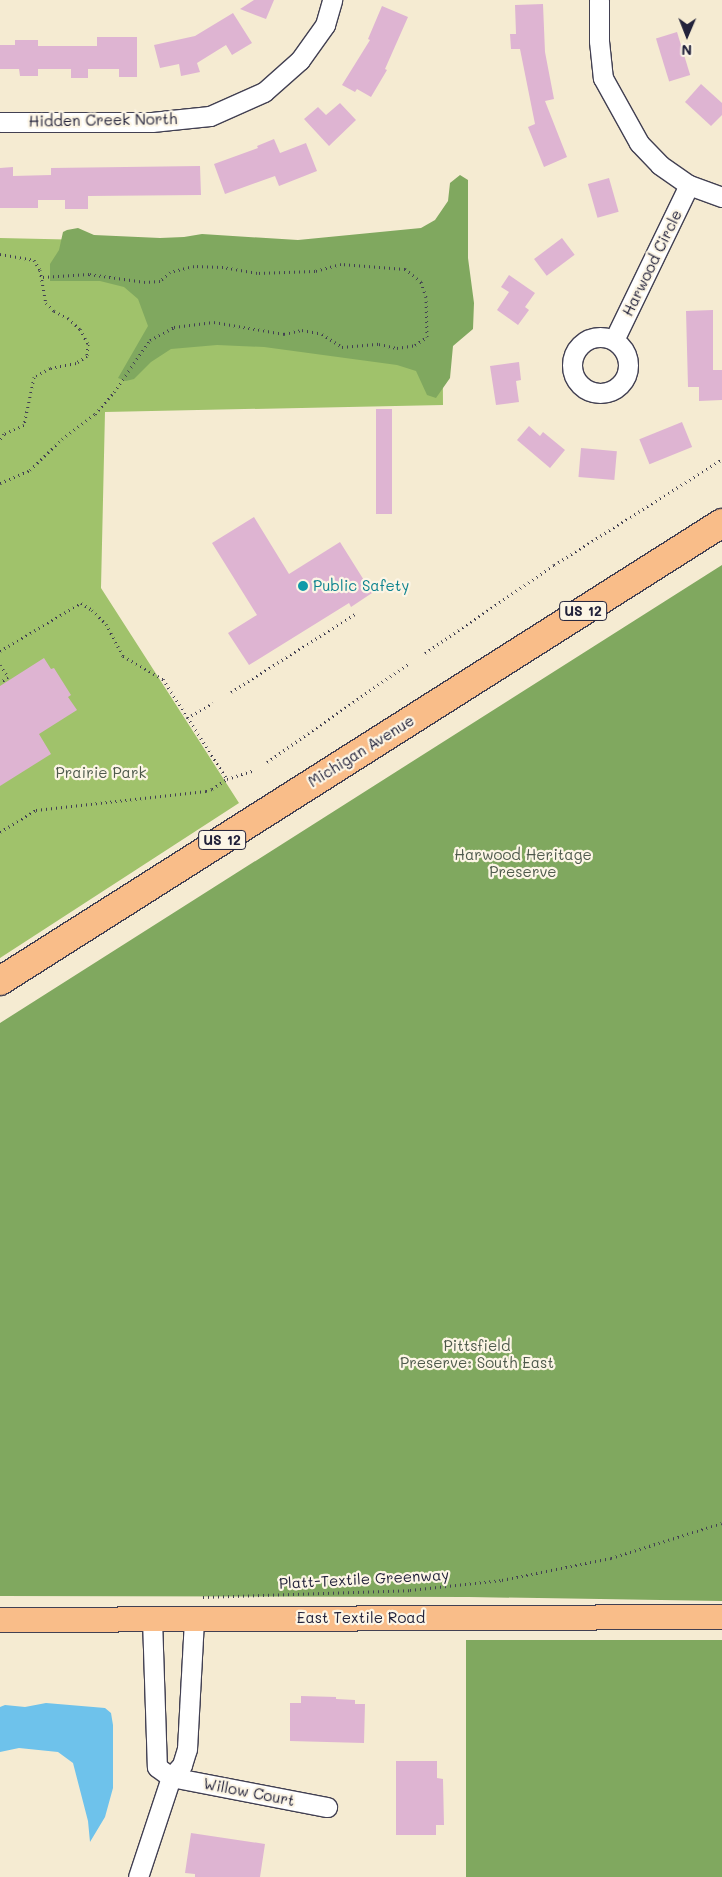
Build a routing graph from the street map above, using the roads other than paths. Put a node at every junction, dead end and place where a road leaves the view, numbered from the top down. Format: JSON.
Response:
{"nodes":[{"id":1,"x":332,"y":0,"type":"edge"},
{"id":2,"x":599,"y":0,"type":"edge"},
{"id":3,"x":0,"y":122,"type":"edge"},
{"id":4,"x":689,"y":185,"type":"junction"},
{"id":5,"x":722,"y":197,"type":"edge"},
{"id":6,"x":614,"y":340,"type":"dead end"},
{"id":7,"x":722,"y":523,"type":"edge"},
{"id":8,"x":0,"y":981,"type":"edge"},
{"id":9,"x":198,"y":1608,"type":"junction"},
{"id":10,"x":722,"y":1617,"type":"edge"},
{"id":11,"x":0,"y":1620,"type":"edge"},
{"id":12,"x":152,"y":1620,"type":"junction"},
{"id":13,"x":171,"y":1778,"type":"junction"},
{"id":14,"x":327,"y":1808,"type":"dead end"},
{"id":15,"x":138,"y":1877,"type":"edge"}],
"edges":[{"from":1,"to":3,"type":"street","name":"Hidden Creek North"},
{"from":2,"to":4,"type":"street"},
{"from":4,"to":5,"type":"street"},
{"from":4,"to":6,"type":"street","name":"Harwood Circle"},
{"from":7,"to":8,"type":"highway","name":"Michigan Avenue","number":"US 12"},
{"from":9,"to":10,"type":"main road","name":"East Textile Road"},
{"from":9,"to":12,"type":"main road","name":"East Textile Road"},
{"from":9,"to":13,"type":"street"},
{"from":11,"to":12,"type":"main road","name":"East Textile Road"},
{"from":12,"to":13,"type":"street"},
{"from":13,"to":14,"type":"street","name":"Willow Court"},
{"from":13,"to":15,"type":"street"}]}
